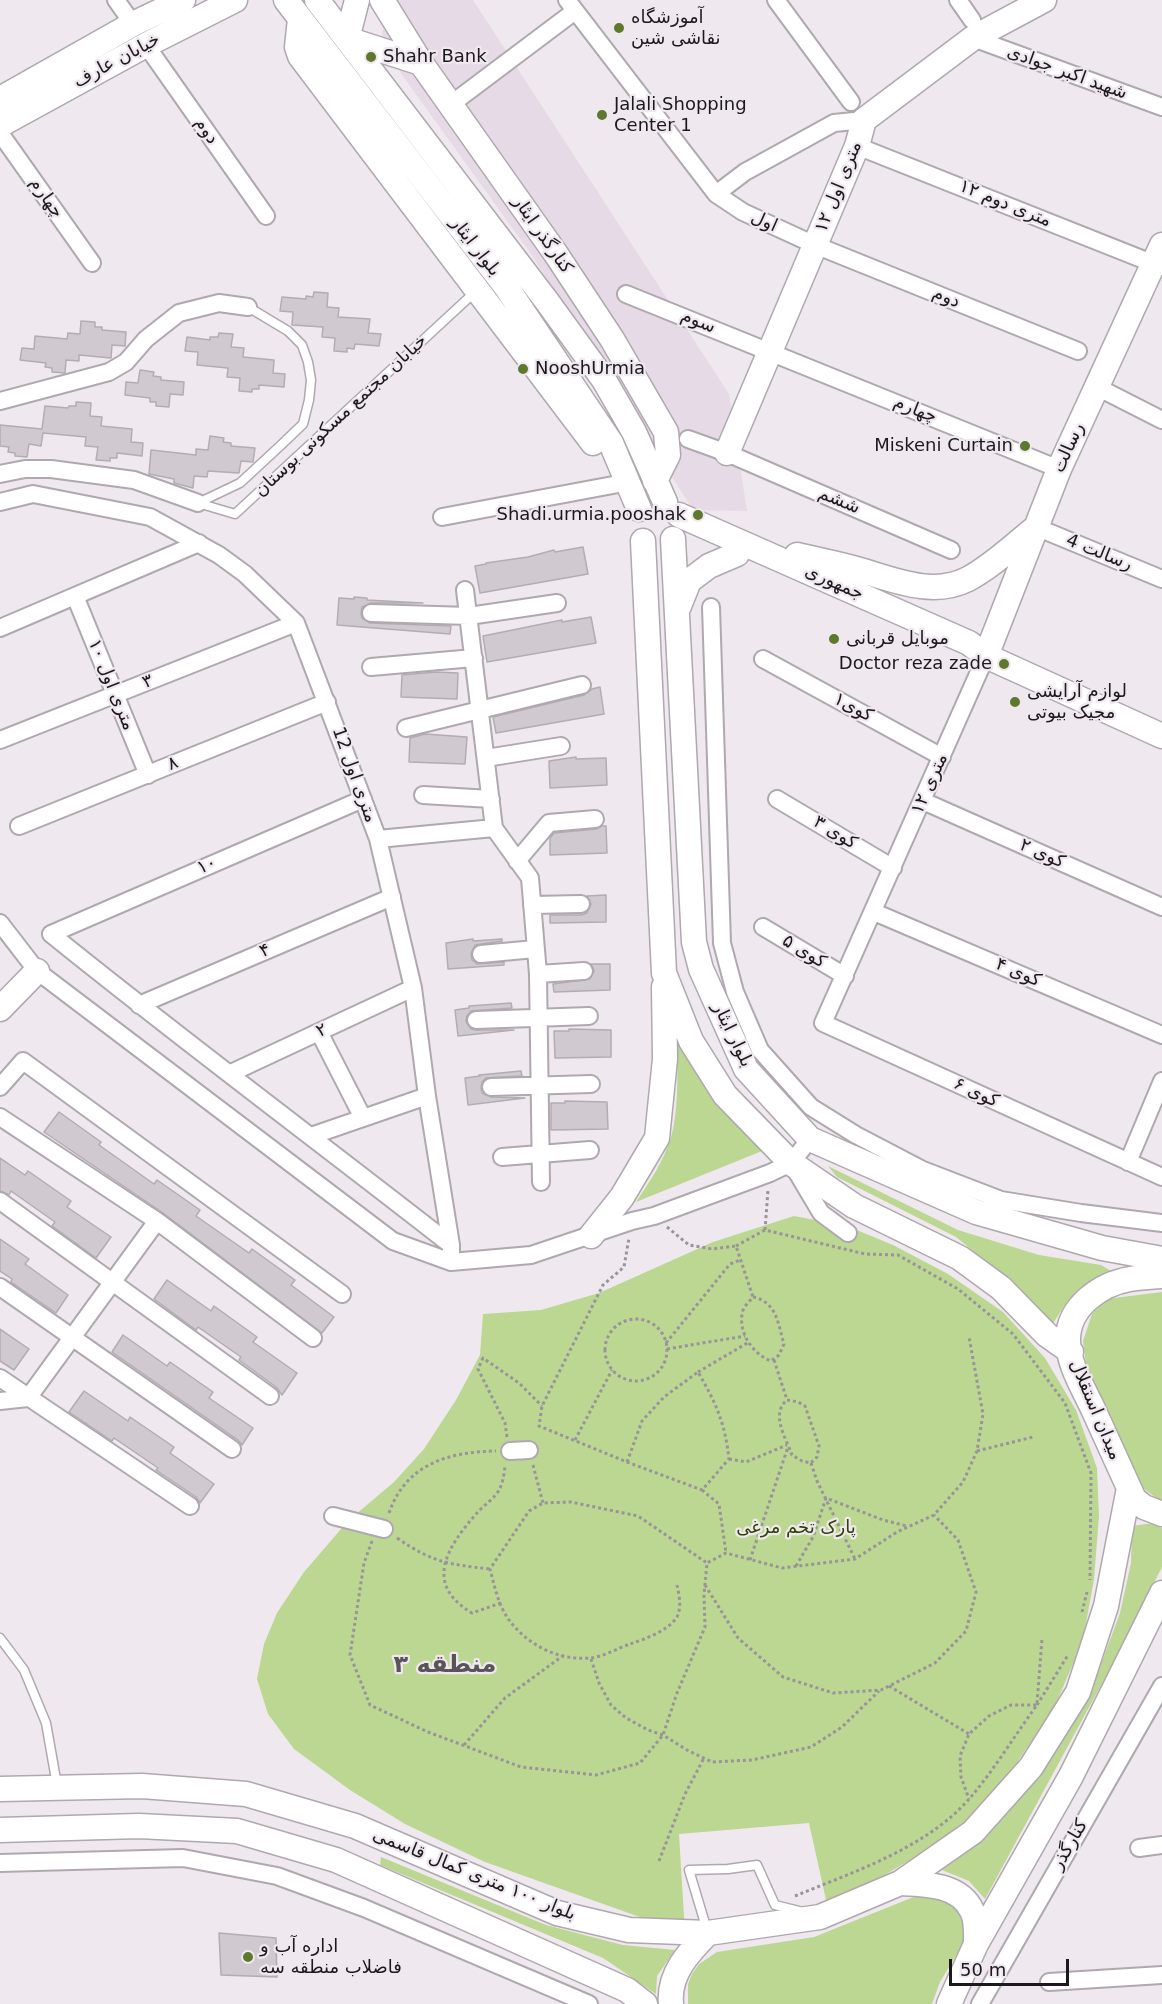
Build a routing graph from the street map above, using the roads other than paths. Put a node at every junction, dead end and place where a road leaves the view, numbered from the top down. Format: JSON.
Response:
{"nodes":[{"id":1,"x":116,"y":0,"type":"edge"},
{"id":2,"x":183,"y":0,"type":"edge"},
{"id":3,"x":235,"y":0,"type":"edge"},
{"id":4,"x":286,"y":0,"type":"edge"},
{"id":5,"x":317,"y":0,"type":"edge"},
{"id":6,"x":357,"y":0,"type":"edge"},
{"id":7,"x":382,"y":0,"type":"edge"},
{"id":8,"x":776,"y":0,"type":"edge"},
{"id":9,"x":958,"y":0,"type":"edge"},
{"id":10,"x":1044,"y":0,"type":"edge"},
{"id":11,"x":571,"y":6,"type":"edge"},
{"id":12,"x":300,"y":19,"type":"junction"},
{"id":13,"x":133,"y":24,"type":"junction"},
{"id":14,"x":973,"y":29,"type":"junction"},
{"id":15,"x":347,"y":39,"type":"junction"},
{"id":16,"x":146,"y":45,"type":"junction"},
{"id":17,"x":421,"y":63,"type":"junction"},
{"id":18,"x":0,"y":99,"type":"edge"},
{"id":19,"x":450,"y":105,"type":"junction"},
{"id":20,"x":1162,"y":107,"type":"edge"},
{"id":21,"x":857,"y":111,"type":"junction"},
{"id":22,"x":0,"y":125,"type":"edge"},
{"id":23,"x":0,"y":133,"type":"edge"},
{"id":24,"x":857,"y":146,"type":"junction"},
{"id":25,"x":716,"y":194,"type":"junction"},
{"id":26,"x":266,"y":216,"type":"dead end"},
{"id":27,"x":815,"y":244,"type":"junction"},
{"id":28,"x":1159,"y":258,"type":"edge"},
{"id":29,"x":92,"y":263,"type":"dead end"},
{"id":30,"x":476,"y":291,"type":"junction"},
{"id":31,"x":626,"y":294,"type":"dead end"},
{"id":32,"x":248,"y":307,"type":"joint"},
{"id":33,"x":770,"y":351,"type":"junction"},
{"id":34,"x":1078,"y":351,"type":"dead end"},
{"id":35,"x":1097,"y":387,"type":"junction"},
{"id":36,"x":0,"y":401,"type":"edge"},
{"id":37,"x":1162,"y":420,"type":"edge"},
{"id":38,"x":688,"y":439,"type":"dead end"},
{"id":39,"x":727,"y":453,"type":"junction"},
{"id":40,"x":1059,"y":469,"type":"junction"},
{"id":41,"x":625,"y":472,"type":"junction"},
{"id":42,"x":0,"y":474,"type":"edge"},
{"id":43,"x":0,"y":502,"type":"edge"},
{"id":44,"x":198,"y":502,"type":"junction"},
{"id":45,"x":639,"y":509,"type":"junction"},
{"id":46,"x":670,"y":513,"type":"junction"},
{"id":47,"x":442,"y":517,"type":"dead end"},
{"id":48,"x":1036,"y":527,"type":"junction"},
{"id":49,"x":643,"y":541,"type":"junction"},
{"id":50,"x":199,"y":543,"type":"junction"},
{"id":51,"x":737,"y":547,"type":"junction"},
{"id":52,"x":951,"y":550,"type":"dead end"},
{"id":53,"x":1162,"y":579,"type":"edge"},
{"id":54,"x":465,"y":590,"type":"dead end"},
{"id":55,"x":75,"y":596,"type":"junction"},
{"id":56,"x":557,"y":603,"type":"dead end"},
{"id":57,"x":711,"y":607,"type":"dead end"},
{"id":58,"x":677,"y":611,"type":"junction"},
{"id":59,"x":371,"y":614,"type":"dead end"},
{"id":60,"x":469,"y":616,"type":"junction"},
{"id":61,"x":296,"y":623,"type":"junction"},
{"id":62,"x":0,"y":628,"type":"edge"},
{"id":63,"x":986,"y":656,"type":"junction"},
{"id":64,"x":474,"y":658,"type":"junction"},
{"id":65,"x":763,"y":659,"type":"dead end"},
{"id":66,"x":371,"y":667,"type":"dead end"},
{"id":67,"x":582,"y":685,"type":"dead end"},
{"id":68,"x":115,"y":695,"type":"junction"},
{"id":69,"x":327,"y":702,"type":"junction"},
{"id":70,"x":480,"y":710,"type":"junction"},
{"id":71,"x":406,"y":728,"type":"dead end"},
{"id":72,"x":1162,"y":736,"type":"edge"},
{"id":73,"x":0,"y":740,"type":"edge"},
{"id":74,"x":561,"y":746,"type":"dead end"},
{"id":75,"x":942,"y":757,"type":"junction"},
{"id":76,"x":486,"y":758,"type":"junction"},
{"id":77,"x":148,"y":774,"type":"junction"},
{"id":78,"x":423,"y":795,"type":"dead end"},
{"id":79,"x":363,"y":799,"type":"junction"},
{"id":80,"x":777,"y":799,"type":"dead end"},
{"id":81,"x":491,"y":800,"type":"junction"},
{"id":82,"x":923,"y":801,"type":"junction"},
{"id":83,"x":595,"y":819,"type":"dead end"},
{"id":84,"x":19,"y":826,"type":"dead end"},
{"id":85,"x":494,"y":828,"type":"junction"},
{"id":86,"x":378,"y":839,"type":"junction"},
{"id":87,"x":518,"y":861,"type":"junction"},
{"id":88,"x":893,"y":868,"type":"junction"},
{"id":89,"x":392,"y":897,"type":"junction"},
{"id":90,"x":581,"y":904,"type":"dead end"},
{"id":91,"x":532,"y":905,"type":"junction"},
{"id":92,"x":1162,"y":907,"type":"edge"},
{"id":93,"x":874,"y":912,"type":"junction"},
{"id":94,"x":0,"y":923,"type":"edge"},
{"id":95,"x":764,"y":927,"type":"dead end"},
{"id":96,"x":536,"y":949,"type":"junction"},
{"id":97,"x":481,"y":954,"type":"dead end"},
{"id":98,"x":37,"y":971,"type":"junction"},
{"id":99,"x":584,"y":971,"type":"dead end"},
{"id":100,"x":664,"y":973,"type":"junction"},
{"id":101,"x":538,"y":974,"type":"junction"},
{"id":102,"x":845,"y":976,"type":"junction"},
{"id":103,"x":413,"y":988,"type":"junction"},
{"id":104,"x":139,"y":1005,"type":"junction"},
{"id":105,"x":0,"y":1010,"type":"edge"},
{"id":106,"x":589,"y":1016,"type":"dead end"},
{"id":107,"x":538,"y":1018,"type":"junction"},
{"id":108,"x":476,"y":1020,"type":"dead end"},
{"id":109,"x":823,"y":1023,"type":"joint"},
{"id":110,"x":319,"y":1032,"type":"junction"},
{"id":111,"x":1162,"y":1035,"type":"edge"},
{"id":112,"x":231,"y":1073,"type":"junction"},
{"id":113,"x":1162,"y":1082,"type":"edge"},
{"id":114,"x":591,"y":1084,"type":"dead end"},
{"id":115,"x":539,"y":1085,"type":"junction"},
{"id":116,"x":0,"y":1087,"type":"edge"},
{"id":117,"x":491,"y":1087,"type":"dead end"},
{"id":118,"x":427,"y":1096,"type":"junction"},
{"id":119,"x":0,"y":1117,"type":"edge"},
{"id":120,"x":363,"y":1118,"type":"junction"},
{"id":121,"x":311,"y":1136,"type":"junction"},
{"id":122,"x":810,"y":1139,"type":"junction"},
{"id":123,"x":590,"y":1150,"type":"dead end"},
{"id":124,"x":540,"y":1154,"type":"junction"},
{"id":125,"x":502,"y":1157,"type":"dead end"},
{"id":126,"x":1128,"y":1162,"type":"junction"},
{"id":127,"x":780,"y":1168,"type":"junction"},
{"id":128,"x":1162,"y":1177,"type":"edge"},
{"id":129,"x":541,"y":1182,"type":"dead end"},
{"id":130,"x":0,"y":1202,"type":"edge"},
{"id":131,"x":976,"y":1212,"type":"junction"},
{"id":132,"x":1081,"y":1213,"type":"junction"},
{"id":133,"x":157,"y":1221,"type":"junction"},
{"id":134,"x":1162,"y":1223,"type":"edge"},
{"id":135,"x":848,"y":1233,"type":"dead end"},
{"id":136,"x":591,"y":1236,"type":"junction"},
{"id":137,"x":451,"y":1254,"type":"junction"},
{"id":138,"x":1162,"y":1259,"type":"edge"},
{"id":139,"x":1162,"y":1276,"type":"edge"},
{"id":140,"x":113,"y":1282,"type":"junction"},
{"id":141,"x":0,"y":1287,"type":"edge"},
{"id":142,"x":342,"y":1294,"type":"dead end"},
{"id":143,"x":72,"y":1336,"type":"junction"},
{"id":144,"x":313,"y":1338,"type":"dead end"},
{"id":145,"x":1071,"y":1352,"type":"junction"},
{"id":146,"x":0,"y":1378,"type":"edge"},
{"id":147,"x":270,"y":1396,"type":"dead end"},
{"id":148,"x":28,"y":1398,"type":"junction"},
{"id":149,"x":0,"y":1401,"type":"edge"},
{"id":150,"x":232,"y":1449,"type":"dead end"},
{"id":151,"x":510,"y":1450,"type":"road end"},
{"id":152,"x":529,"y":1450,"type":"dead end"},
{"id":153,"x":1129,"y":1488,"type":"junction"},
{"id":154,"x":190,"y":1506,"type":"dead end"},
{"id":155,"x":1162,"y":1514,"type":"edge"},
{"id":156,"x":333,"y":1516,"type":"dead end"},
{"id":157,"x":384,"y":1529,"type":"road end"},
{"id":158,"x":1162,"y":1593,"type":"edge"},
{"id":159,"x":0,"y":1638,"type":"edge"},
{"id":160,"x":1162,"y":1686,"type":"edge"},
{"id":161,"x":58,"y":1788,"type":"junction"},
{"id":162,"x":0,"y":1789,"type":"edge"},
{"id":163,"x":0,"y":1830,"type":"edge"},
{"id":164,"x":1162,"y":1845,"type":"edge"},
{"id":165,"x":1138,"y":1848,"type":"dead end"},
{"id":166,"x":0,"y":1863,"type":"edge"},
{"id":167,"x":900,"y":1883,"type":"junction"},
{"id":168,"x":819,"y":1917,"type":"junction"},
{"id":169,"x":708,"y":1933,"type":"junction"},
{"id":170,"x":976,"y":1944,"type":"junction"},
{"id":171,"x":1162,"y":1975,"type":"edge"},
{"id":172,"x":1049,"y":1982,"type":"dead end"},
{"id":173,"x":589,"y":2004,"type":"edge"},
{"id":174,"x":645,"y":2004,"type":"edge"},
{"id":175,"x":671,"y":2004,"type":"edge"},
{"id":176,"x":949,"y":2004,"type":"edge"},
{"id":177,"x":980,"y":2004,"type":"edge"}],
"edges":[{"from":1,"to":13,"type":"street"},
{"from":2,"to":13,"type":"main road","name":"خیابان عارف"},
{"from":3,"to":16,"type":"main road","name":"خیابان عارف"},
{"from":4,"to":12,"type":"main road","name":"بلوار ایثار"},
{"from":5,"to":15,"type":"main road","name":"بلوار ایثار"},
{"from":6,"to":15,"type":"main road"},
{"from":7,"to":17,"type":"main road","name":"کنارگذر ایثار"},
{"from":8,"to":21,"type":"street"},
{"from":9,"to":14,"type":"street"},
{"from":10,"to":14,"type":"main road","name":"۱۲ متری اول"},
{"from":11,"to":19,"type":"street"},
{"from":11,"to":25,"type":"street","name":"اول"},
{"from":12,"to":30,"type":"main road"},
{"from":12,"to":41,"type":"main road","name":"بلوار ایثار"},
{"from":13,"to":18,"type":"main road","name":"خیابان عارف"},
{"from":14,"to":20,"type":"street","name":"شهید اکبر جوادی"},
{"from":14,"to":21,"type":"main road","name":"۱۲ متری اول"},
{"from":15,"to":17,"type":"main road"},
{"from":15,"to":46,"type":"main road","name":"بلوار ایثار"},
{"from":16,"to":22,"type":"main road","name":"خیابان عارف"},
{"from":16,"to":26,"type":"street","name":"دوم"},
{"from":17,"to":19,"type":"main road","name":"کنارگذر ایثار"},
{"from":19,"to":46,"type":"main road","name":"کنارگذر ایثار"},
{"from":21,"to":24,"type":"main road","name":"۱۲ متری اول"},
{"from":21,"to":25,"type":"street"},
{"from":23,"to":29,"type":"street","name":"چهارم"},
{"from":24,"to":27,"type":"main road","name":"۱۲ متری اول"},
{"from":24,"to":28,"type":"street","name":"۱۲ متری دوم"},
{"from":25,"to":27,"type":"street","name":"اول"},
{"from":27,"to":33,"type":"main road","name":"۱۲ متری اول"},
{"from":27,"to":34,"type":"street","name":"دوم"},
{"from":28,"to":35,"type":"main road","name":"رسالت"},
{"from":30,"to":41,"type":"main road"},
{"from":30,"to":44,"type":"lane","name":"خیابان مجتمع مسکونی بوستان"},
{"from":31,"to":33,"type":"street","name":"سوم"},
{"from":32,"to":36,"type":"street","name":"خیابان مجتمع مسکونی بوستان"},
{"from":32,"to":44,"type":"lane","name":"خیابان مجتمع مسکونی بوستان"},
{"from":33,"to":39,"type":"main road","name":"۱۲ متری اول"},
{"from":33,"to":40,"type":"street","name":"چهارم"},
{"from":35,"to":37,"type":"street"},
{"from":35,"to":40,"type":"main road","name":"رسالت"},
{"from":38,"to":39,"type":"street","name":"ششم"},
{"from":39,"to":52,"type":"street","name":"ششم"},
{"from":40,"to":48,"type":"main road","name":"رسالت"},
{"from":41,"to":45,"type":"main road","name":"بلوار ایثار"},
{"from":41,"to":47,"type":"street"},
{"from":42,"to":44,"type":"street","name":"خیابان مجتمع مسکونی بوستان"},
{"from":43,"to":50,"type":"street","name":"12 متری اول"},
{"from":45,"to":46,"type":"main road"},
{"from":45,"to":49,"type":"main road"},
{"from":46,"to":49,"type":"main road"},
{"from":46,"to":51,"type":"main road","name":"جمهوری"},
{"from":46,"to":58,"type":"main road","name":"بلوار ایثار"},
{"from":48,"to":51,"type":"main road"},
{"from":48,"to":53,"type":"street","name":"رسالت 4"},
{"from":48,"to":63,"type":"main road","name":"رسالت"},
{"from":49,"to":100,"type":"main road","name":"بلوار ایثار"},
{"from":50,"to":55,"type":"street"},
{"from":50,"to":61,"type":"street","name":"12 متری اول"},
{"from":51,"to":58,"type":"main road"},
{"from":51,"to":63,"type":"main road","name":"جمهوری"},
{"from":54,"to":60,"type":"street"},
{"from":55,"to":62,"type":"street"},
{"from":55,"to":68,"type":"street","name":"۱۰ متری اول"},
{"from":56,"to":60,"type":"street"},
{"from":57,"to":132,"type":"street"},
{"from":58,"to":122,"type":"main road","name":"بلوار ایثار"},
{"from":59,"to":60,"type":"street"},
{"from":60,"to":64,"type":"street"},
{"from":61,"to":68,"type":"street","name":"۳"},
{"from":61,"to":69,"type":"street","name":"12 متری اول"},
{"from":63,"to":72,"type":"main road","name":"جمهوری"},
{"from":63,"to":75,"type":"street","name":"۱۲ متری"},
{"from":64,"to":66,"type":"street"},
{"from":64,"to":70,"type":"street"},
{"from":65,"to":75,"type":"street","name":"کوی۱"},
{"from":67,"to":70,"type":"street"},
{"from":68,"to":73,"type":"street","name":"۳"},
{"from":68,"to":77,"type":"street","name":"۱۰ متری اول"},
{"from":69,"to":77,"type":"street","name":"۸"},
{"from":69,"to":79,"type":"street","name":"12 متری اول"},
{"from":70,"to":71,"type":"street"},
{"from":70,"to":76,"type":"street"},
{"from":74,"to":76,"type":"street"},
{"from":75,"to":82,"type":"street","name":"۱۲ متری"},
{"from":76,"to":81,"type":"street"},
{"from":77,"to":84,"type":"street","name":"۸"},
{"from":78,"to":81,"type":"street"},
{"from":79,"to":86,"type":"street","name":"12 متری اول"},
{"from":79,"to":104,"type":"street","name":"۱۰"},
{"from":80,"to":88,"type":"street","name":"کوی ۳"},
{"from":81,"to":85,"type":"street"},
{"from":82,"to":88,"type":"street","name":"۱۲ متری"},
{"from":82,"to":92,"type":"street","name":"کوی ۲"},
{"from":83,"to":87,"type":"street"},
{"from":85,"to":86,"type":"street"},
{"from":85,"to":87,"type":"street"},
{"from":86,"to":89,"type":"street","name":"12 متری اول"},
{"from":87,"to":91,"type":"street"},
{"from":88,"to":93,"type":"street","name":"۱۲ متری"},
{"from":89,"to":103,"type":"street","name":"12 متری اول"},
{"from":89,"to":104,"type":"street","name":"۴"},
{"from":90,"to":91,"type":"street"},
{"from":91,"to":96,"type":"street"},
{"from":93,"to":102,"type":"street","name":"۱۲ متری"},
{"from":93,"to":111,"type":"street","name":"کوی ۴"},
{"from":94,"to":98,"type":"street"},
{"from":95,"to":102,"type":"street","name":"کوی ۵"},
{"from":96,"to":97,"type":"street"},
{"from":96,"to":101,"type":"street"},
{"from":98,"to":105,"type":"main road"},
{"from":98,"to":137,"type":"street"},
{"from":99,"to":101,"type":"street"},
{"from":100,"to":127,"type":"main road","name":"بلوار ایثار"},
{"from":100,"to":136,"type":"main road"},
{"from":101,"to":107,"type":"street"},
{"from":102,"to":109,"type":"street","name":"۱۲ متری"},
{"from":103,"to":110,"type":"street","name":"۲"},
{"from":103,"to":118,"type":"street","name":"12 متری اول"},
{"from":104,"to":112,"type":"street"},
{"from":106,"to":107,"type":"street"},
{"from":107,"to":108,"type":"street"},
{"from":107,"to":115,"type":"street"},
{"from":109,"to":126,"type":"street","name":"کوی ۶"},
{"from":110,"to":112,"type":"street","name":"۲"},
{"from":110,"to":120,"type":"street"},
{"from":112,"to":121,"type":"street"},
{"from":113,"to":126,"type":"street"},
{"from":114,"to":115,"type":"street"},
{"from":115,"to":117,"type":"street"},
{"from":115,"to":124,"type":"street"},
{"from":116,"to":142,"type":"street"},
{"from":118,"to":120,"type":"street"},
{"from":118,"to":137,"type":"street","name":"12 متری اول"},
{"from":119,"to":133,"type":"street"},
{"from":120,"to":121,"type":"street"},
{"from":121,"to":137,"type":"street"},
{"from":122,"to":127,"type":"street"},
{"from":122,"to":131,"type":"main road","name":"بلوار ایثار"},
{"from":123,"to":124,"type":"street"},
{"from":124,"to":125,"type":"street"},
{"from":124,"to":129,"type":"street"},
{"from":126,"to":128,"type":"street","name":"کوی ۶"},
{"from":127,"to":135,"type":"street"},
{"from":127,"to":136,"type":"street"},
{"from":127,"to":145,"type":"main road","name":"بلوار ایثار"},
{"from":130,"to":140,"type":"street"},
{"from":131,"to":132,"type":"street"},
{"from":131,"to":138,"type":"main road","name":"بلوار ایثار"},
{"from":132,"to":134,"type":"street"},
{"from":133,"to":140,"type":"street"},
{"from":133,"to":144,"type":"street"},
{"from":136,"to":137,"type":"street"},
{"from":139,"to":145,"type":"main road","name":"میدان استقلال"},
{"from":140,"to":143,"type":"street"},
{"from":140,"to":147,"type":"street"},
{"from":141,"to":143,"type":"street"},
{"from":143,"to":148,"type":"street"},
{"from":143,"to":150,"type":"street"},
{"from":145,"to":153,"type":"main road","name":"میدان استقلال"},
{"from":146,"to":148,"type":"street"},
{"from":148,"to":149,"type":"street"},
{"from":148,"to":154,"type":"street"},
{"from":151,"to":152,"type":"street"},
{"from":153,"to":155,"type":"main road","name":"میدان استقلال"},
{"from":153,"to":167,"type":"main road","name":"بلوار ۱۰۰ متری کمال قاسمی"},
{"from":156,"to":157,"type":"street"},
{"from":158,"to":170,"type":"main road"},
{"from":159,"to":161,"type":"lane"},
{"from":160,"to":177,"type":"street","name":"کنارگذر"},
{"from":161,"to":162,"type":"main road","name":"بلوار ۱۰۰ متری کمال قاسمی"},
{"from":161,"to":169,"type":"main road","name":"بلوار ۱۰۰ متری کمال قاسمی"},
{"from":163,"to":174,"type":"main road"},
{"from":164,"to":165,"type":"street"},
{"from":166,"to":173,"type":"street"},
{"from":167,"to":168,"type":"main road","name":"بلوار ۱۰۰ متری کمال قاسمی"},
{"from":167,"to":170,"type":"main road"},
{"from":168,"to":169,"type":"main road","name":"بلوار ۱۰۰ متری کمال قاسمی"},
{"from":168,"to":169,"type":"lane"},
{"from":169,"to":175,"type":"main road"},
{"from":170,"to":176,"type":"main road"},
{"from":171,"to":172,"type":"street"}]}
